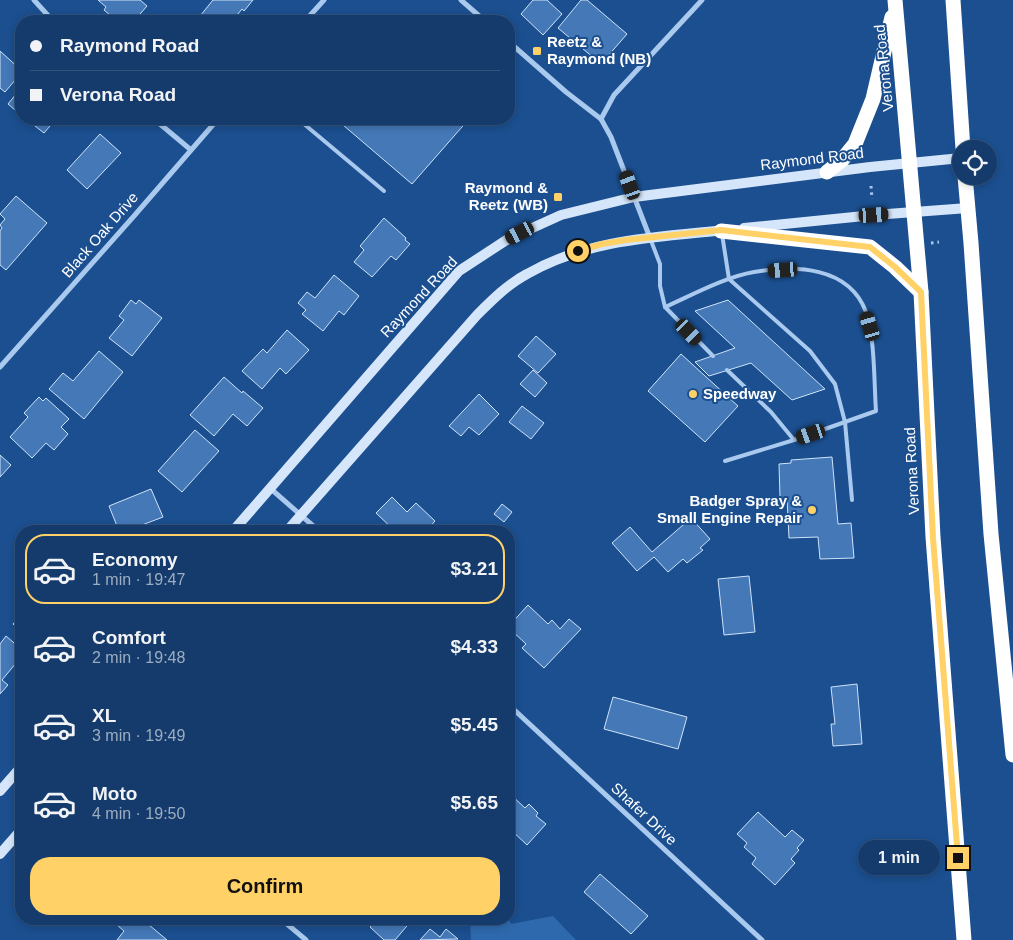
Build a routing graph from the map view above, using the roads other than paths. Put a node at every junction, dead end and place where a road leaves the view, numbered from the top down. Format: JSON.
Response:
{"nodes":[{"id":1,"x":34,"y":0,"type":"edge"},
{"id":2,"x":324,"y":0,"type":"edge"},
{"id":3,"x":461,"y":0,"type":"edge"},
{"id":4,"x":702,"y":0,"type":"edge"},
{"id":5,"x":953,"y":0,"type":"edge"},
{"id":6,"x":895,"y":2,"type":"edge"},
{"id":7,"x":48,"y":15,"type":"edge"},
{"id":8,"x":310,"y":15,"type":"edge"},
{"id":9,"x":478,"y":15,"type":"edge"},
{"id":10,"x":515,"y":47,"type":"edge"},
{"id":11,"x":601,"y":119,"type":"junction"},
{"id":12,"x":161,"y":125,"type":"edge"},
{"id":13,"x":213,"y":125,"type":"edge"},
{"id":14,"x":305,"y":125,"type":"edge"},
{"id":15,"x":962,"y":140,"type":"edge"},
{"id":16,"x":191,"y":150,"type":"junction"},
{"id":17,"x":952,"y":159,"type":"edge"},
{"id":18,"x":910,"y":162,"type":"junction"},
{"id":19,"x":827,"y":172,"type":"junction"},
{"id":20,"x":966,"y":185,"type":"edge"},
{"id":21,"x":384,"y":191,"type":"dead end"},
{"id":22,"x":634,"y":197,"type":"junction"},
{"id":23,"x":968,"y":208,"type":"junction"},
{"id":24,"x":914,"y":213,"type":"junction"},
{"id":25,"x":721,"y":230,"type":"junction"},
{"id":26,"x":650,"y":238,"type":"junction"},
{"id":27,"x":729,"y":279,"type":"junction"},
{"id":28,"x":921,"y":292,"type":"junction"},
{"id":29,"x":665,"y":307,"type":"junction"},
{"id":30,"x":712,"y":356,"type":"dead end"},
{"id":31,"x":0,"y":367,"type":"edge"},
{"id":32,"x":727,"y":370,"type":"dead end"},
{"id":33,"x":845,"y":422,"type":"junction"},
{"id":34,"x":794,"y":440,"type":"junction"},
{"id":35,"x":726,"y":461,"type":"dead end"},
{"id":36,"x":271,"y":488,"type":"junction"},
{"id":37,"x":852,"y":500,"type":"dead end"},
{"id":38,"x":301,"y":516,"type":"junction"},
{"id":39,"x":238,"y":525,"type":"edge"},
{"id":40,"x":293,"y":525,"type":"edge"},
{"id":41,"x":312,"y":525,"type":"edge"},
{"id":42,"x":515,"y":711,"type":"edge"},
{"id":43,"x":1013,"y":755,"type":"edge"},
{"id":44,"x":15,"y":774,"type":"edge"},
{"id":45,"x":0,"y":791,"type":"edge"},
{"id":46,"x":15,"y":837,"type":"edge"},
{"id":47,"x":0,"y":854,"type":"edge"},
{"id":48,"x":288,"y":925,"type":"edge"},
{"id":49,"x":306,"y":940,"type":"edge"},
{"id":50,"x":762,"y":940,"type":"edge"},
{"id":51,"x":964,"y":940,"type":"edge"}],
"edges":[{"from":1,"to":7,"type":"street"},
{"from":2,"to":8,"type":"street"},
{"from":3,"to":9,"type":"street"},
{"from":4,"to":11,"type":"street"},
{"from":5,"to":15,"type":"highway"},
{"from":6,"to":18,"type":"highway","name":"Verona Road"},
{"from":6,"to":19,"type":"highway"},
{"from":10,"to":11,"type":"street"},
{"from":11,"to":22,"type":"street"},
{"from":12,"to":16,"type":"street"},
{"from":13,"to":16,"type":"street","name":"Black Oak Drive"},
{"from":14,"to":21,"type":"lane"},
{"from":16,"to":31,"type":"street","name":"Black Oak Drive"},
{"from":17,"to":18,"type":"main road","name":"Raymond Road"},
{"from":18,"to":19,"type":"main road","name":"Raymond Road"},
{"from":18,"to":24,"type":"highway","name":"Verona Road"},
{"from":19,"to":22,"type":"main road","name":"Raymond Road"},
{"from":20,"to":23,"type":"highway"},
{"from":22,"to":26,"type":"street"},
{"from":22,"to":36,"type":"main road","name":"Raymond Road"},
{"from":23,"to":24,"type":"main road"},
{"from":23,"to":43,"type":"highway"},
{"from":24,"to":25,"type":"main road"},
{"from":24,"to":28,"type":"highway","name":"Verona Road"},
{"from":25,"to":26,"type":"main road"},
{"from":25,"to":27,"type":"lane"},
{"from":25,"to":28,"type":"highway"},
{"from":26,"to":29,"type":"lane"},
{"from":26,"to":38,"type":"main road"},
{"from":27,"to":29,"type":"lane"},
{"from":27,"to":33,"type":"lane"},
{"from":27,"to":33,"type":"lane"},
{"from":28,"to":51,"type":"highway","name":"Verona Road"},
{"from":29,"to":30,"type":"lane"},
{"from":32,"to":34,"type":"lane"},
{"from":33,"to":34,"type":"lane"},
{"from":33,"to":37,"type":"lane"},
{"from":34,"to":35,"type":"lane"},
{"from":36,"to":38,"type":"street"},
{"from":36,"to":39,"type":"main road","name":"Raymond Road"},
{"from":38,"to":40,"type":"main road"},
{"from":38,"to":41,"type":"street"},
{"from":42,"to":50,"type":"street","name":"Shafer Drive"},
{"from":44,"to":45,"type":"main road"},
{"from":46,"to":47,"type":"main road"},
{"from":48,"to":49,"type":"street"}]}
